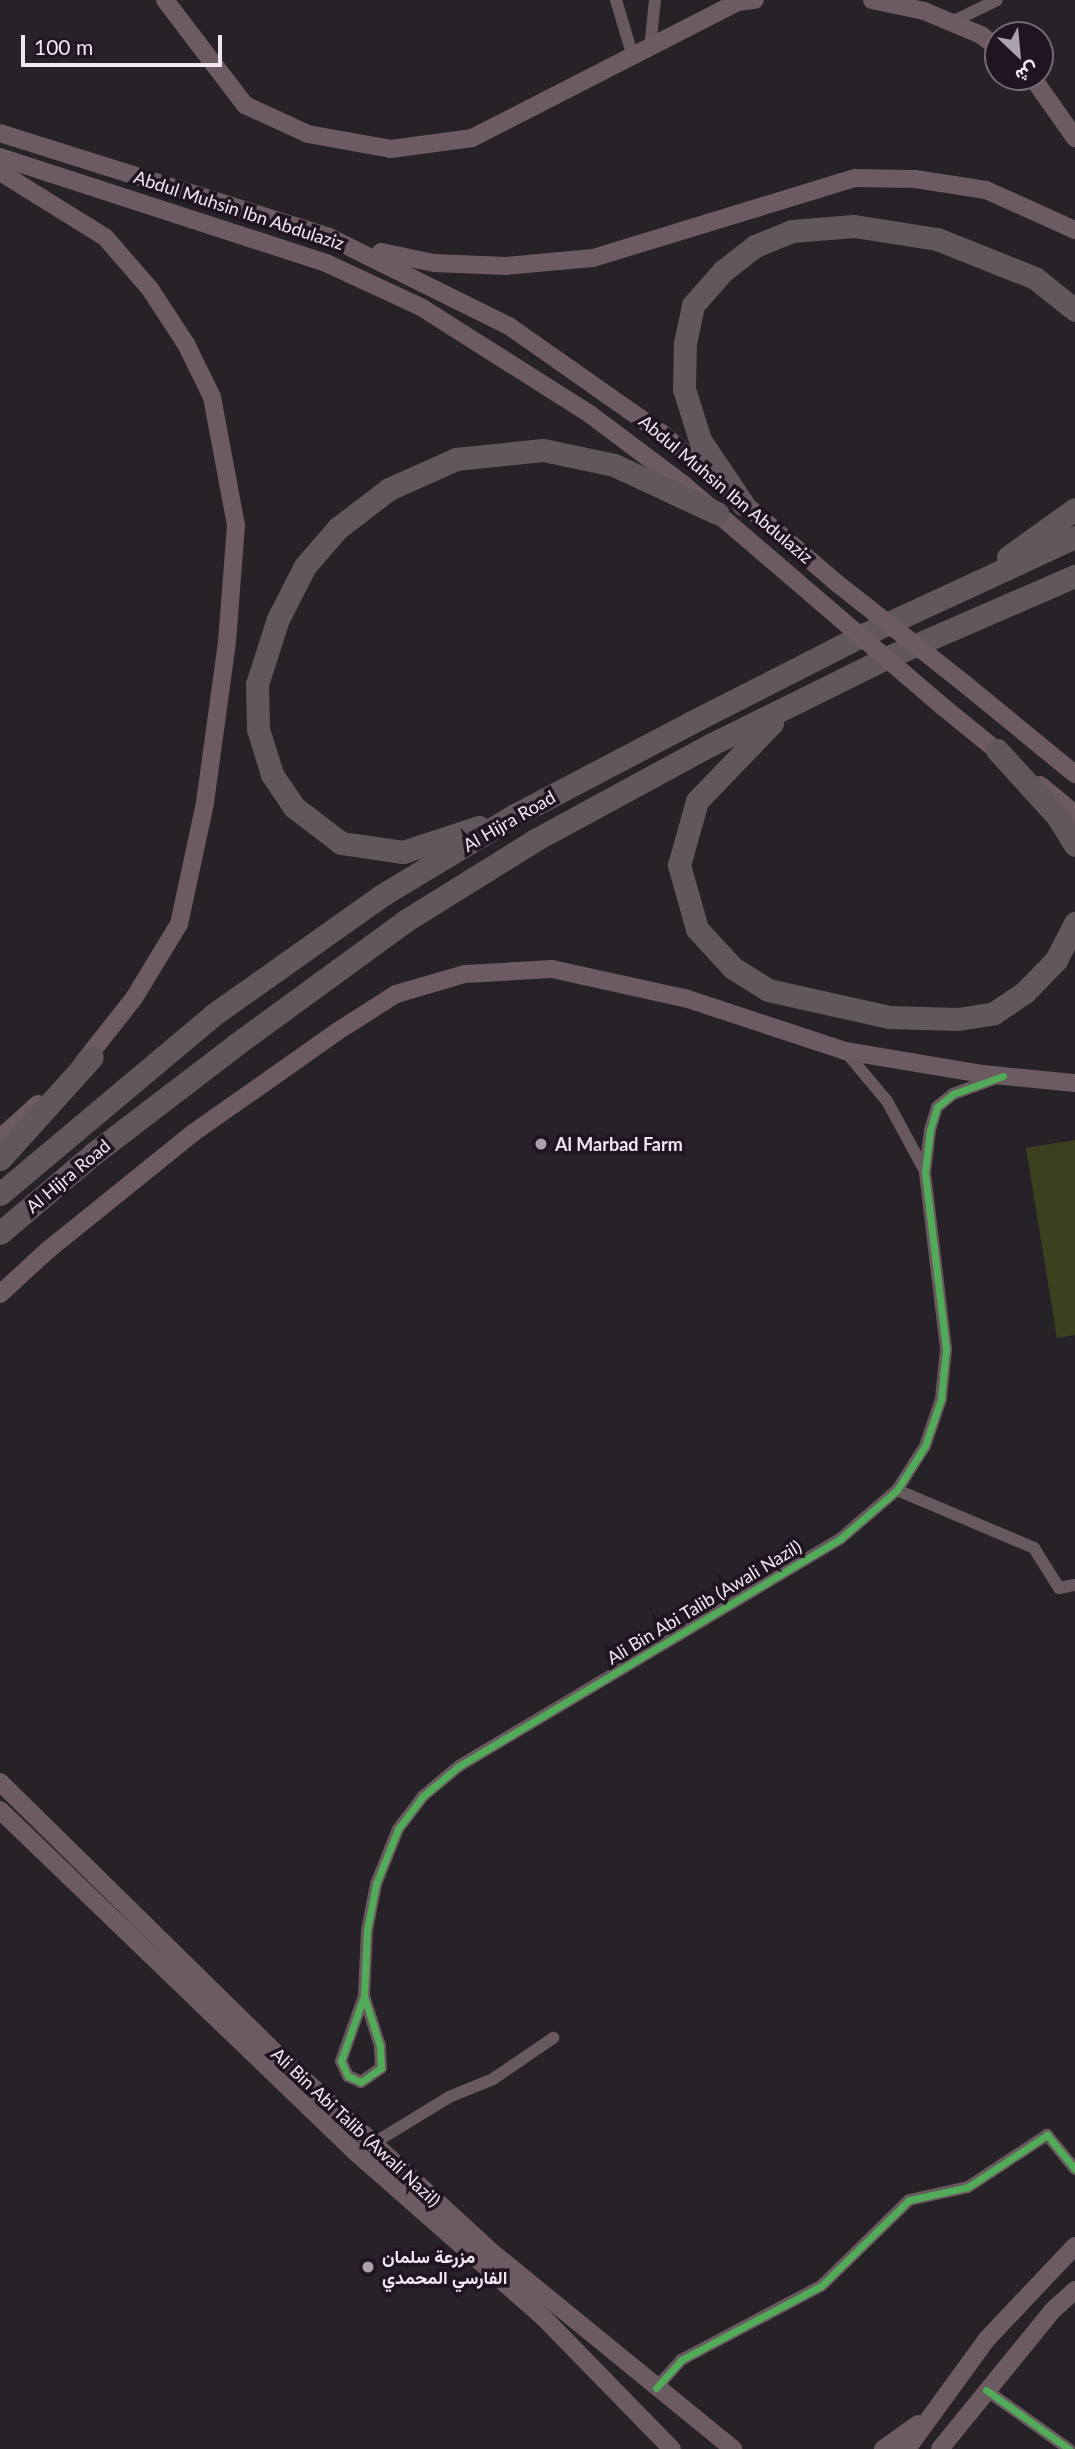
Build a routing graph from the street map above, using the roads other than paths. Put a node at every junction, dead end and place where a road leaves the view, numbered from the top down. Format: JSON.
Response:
{"nodes":[{"id":1,"x":165,"y":0,"type":"edge"},
{"id":2,"x":616,"y":0,"type":"edge"},
{"id":3,"x":655,"y":0,"type":"edge"},
{"id":4,"x":872,"y":0,"type":"edge"},
{"id":5,"x":997,"y":0,"type":"edge"},
{"id":6,"x":743,"y":1,"type":"edge"},
{"id":7,"x":952,"y":22,"type":"junction"},
{"id":8,"x":984,"y":40,"type":"edge"},
{"id":9,"x":650,"y":48,"type":"junction"},
{"id":10,"x":633,"y":57,"type":"junction"},
{"id":11,"x":1042,"y":91,"type":"edge"},
{"id":12,"x":0,"y":133,"type":"edge"},
{"id":13,"x":1075,"y":138,"type":"edge"},
{"id":14,"x":0,"y":157,"type":"edge"},
{"id":15,"x":0,"y":172,"type":"edge"},
{"id":16,"x":1075,"y":230,"type":"edge"},
{"id":17,"x":351,"y":246,"type":"junction"},
{"id":18,"x":1075,"y":310,"type":"edge"},
{"id":19,"x":743,"y":504,"type":"junction"},
{"id":20,"x":1075,"y":509,"type":"edge"},
{"id":21,"x":717,"y":513,"type":"junction"},
{"id":22,"x":1075,"y":537,"type":"edge"},
{"id":23,"x":1075,"y":576,"type":"edge"},
{"id":24,"x":960,"y":592,"type":"junction"},
{"id":25,"x":795,"y":703,"type":"junction"},
{"id":26,"x":996,"y":750,"type":"junction"},
{"id":27,"x":1075,"y":774,"type":"edge"},
{"id":28,"x":1075,"y":814,"type":"edge"},
{"id":29,"x":515,"y":816,"type":"junction"},
{"id":30,"x":1075,"y":845,"type":"edge"},
{"id":31,"x":1075,"y":923,"type":"edge"},
{"id":32,"x":845,"y":1051,"type":"junction"},
{"id":33,"x":92,"y":1057,"type":"junction"},
{"id":34,"x":1003,"y":1076,"type":"junction"},
{"id":35,"x":1075,"y":1083,"type":"edge"},
{"id":36,"x":0,"y":1138,"type":"edge"},
{"id":37,"x":0,"y":1159,"type":"edge"},
{"id":38,"x":925,"y":1172,"type":"junction"},
{"id":39,"x":0,"y":1194,"type":"edge"},
{"id":40,"x":0,"y":1233,"type":"edge"},
{"id":41,"x":0,"y":1294,"type":"edge"},
{"id":42,"x":897,"y":1490,"type":"junction"},
{"id":43,"x":1075,"y":1585,"type":"edge"},
{"id":44,"x":0,"y":1782,"type":"edge"},
{"id":45,"x":0,"y":1810,"type":"edge"},
{"id":46,"x":364,"y":1996,"type":"junction"},
{"id":47,"x":552,"y":2038,"type":"dead end"},
{"id":48,"x":374,"y":2143,"type":"junction"},
{"id":49,"x":1075,"y":2169,"type":"edge"},
{"id":50,"x":1075,"y":2246,"type":"edge"},
{"id":51,"x":1075,"y":2290,"type":"edge"},
{"id":52,"x":656,"y":2388,"type":"junction"},
{"id":53,"x":986,"y":2390,"type":"junction"},
{"id":54,"x":927,"y":2417,"type":"junction"},
{"id":55,"x":672,"y":2449,"type":"edge"},
{"id":56,"x":733,"y":2449,"type":"edge"},
{"id":57,"x":883,"y":2449,"type":"edge"},
{"id":58,"x":907,"y":2449,"type":"edge"},
{"id":59,"x":940,"y":2449,"type":"edge"},
{"id":60,"x":1069,"y":2449,"type":"edge"}],
"edges":[{"from":1,"to":10,"type":"main road"},
{"from":2,"to":10,"type":"street"},
{"from":3,"to":9,"type":"street"},
{"from":4,"to":7,"type":"main road"},
{"from":5,"to":7,"type":"street"},
{"from":6,"to":9,"type":"main road"},
{"from":7,"to":8,"type":"main road"},
{"from":9,"to":10,"type":"main road"},
{"from":11,"to":13,"type":"main road"},
{"from":12,"to":17,"type":"main road","name":"Abdul Muhsin Ibn Abdulaziz"},
{"from":14,"to":21,"type":"main road","name":"Abdul Muhsin Ibn Abdulaziz"},
{"from":15,"to":33,"type":"main road"},
{"from":16,"to":17,"type":"main road"},
{"from":17,"to":19,"type":"main road","name":"Abdul Muhsin Ibn Abdulaziz"},
{"from":18,"to":19,"type":"highway"},
{"from":19,"to":27,"type":"main road","name":"Abdul Muhsin Ibn Abdulaziz","bridge":true},
{"from":20,"to":24,"type":"highway"},
{"from":21,"to":26,"type":"main road","name":"Abdul Muhsin Ibn Abdulaziz","bridge":true},
{"from":21,"to":29,"type":"highway"},
{"from":22,"to":24,"type":"highway","name":"Al Hijra Road"},
{"from":23,"to":25,"type":"highway","name":"Al Hijra Road"},
{"from":24,"to":29,"type":"highway","name":"Al Hijra Road"},
{"from":25,"to":31,"type":"highway"},
{"from":25,"to":40,"type":"highway","name":"Al Hijra Road"},
{"from":26,"to":28,"type":"main road","name":"Abdul Muhsin Ibn Abdulaziz"},
{"from":26,"to":30,"type":"highway"},
{"from":29,"to":39,"type":"highway","name":"Al Hijra Road"},
{"from":32,"to":34,"type":"main road"},
{"from":32,"to":38,"type":"street"},
{"from":32,"to":41,"type":"main road"},
{"from":33,"to":36,"type":"main road"},
{"from":33,"to":37,"type":"highway"},
{"from":34,"to":35,"type":"main road"},
{"from":34,"to":38,"type":"street"},
{"from":38,"to":42,"type":"street","name":"Ali Bin Abi Talib (Awali Nazil)"},
{"from":42,"to":43,"type":"street"},
{"from":42,"to":46,"type":"street","name":"Ali Bin Abi Talib (Awali Nazil)"},
{"from":44,"to":48,"type":"main road","name":"Ali Bin Abi Talib (Awali Nazil)"},
{"from":45,"to":55,"type":"main road","name":"Ali Bin Abi Talib (Awali Nazil)"},
{"from":46,"to":46,"type":"street","name":"Ali Bin Abi Talib (Awali Nazil)"},
{"from":47,"to":48,"type":"street"},
{"from":48,"to":52,"type":"main road","name":"Ali Bin Abi Talib (Awali Nazil)"},
{"from":49,"to":52,"type":"street"},
{"from":50,"to":54,"type":"main road"},
{"from":51,"to":53,"type":"main road"},
{"from":52,"to":56,"type":"main road","name":"Ali Bin Abi Talib (Awali Nazil)"},
{"from":53,"to":59,"type":"main road"},
{"from":53,"to":60,"type":"street"},
{"from":54,"to":57,"type":"main road"},
{"from":54,"to":58,"type":"main road"}]}
